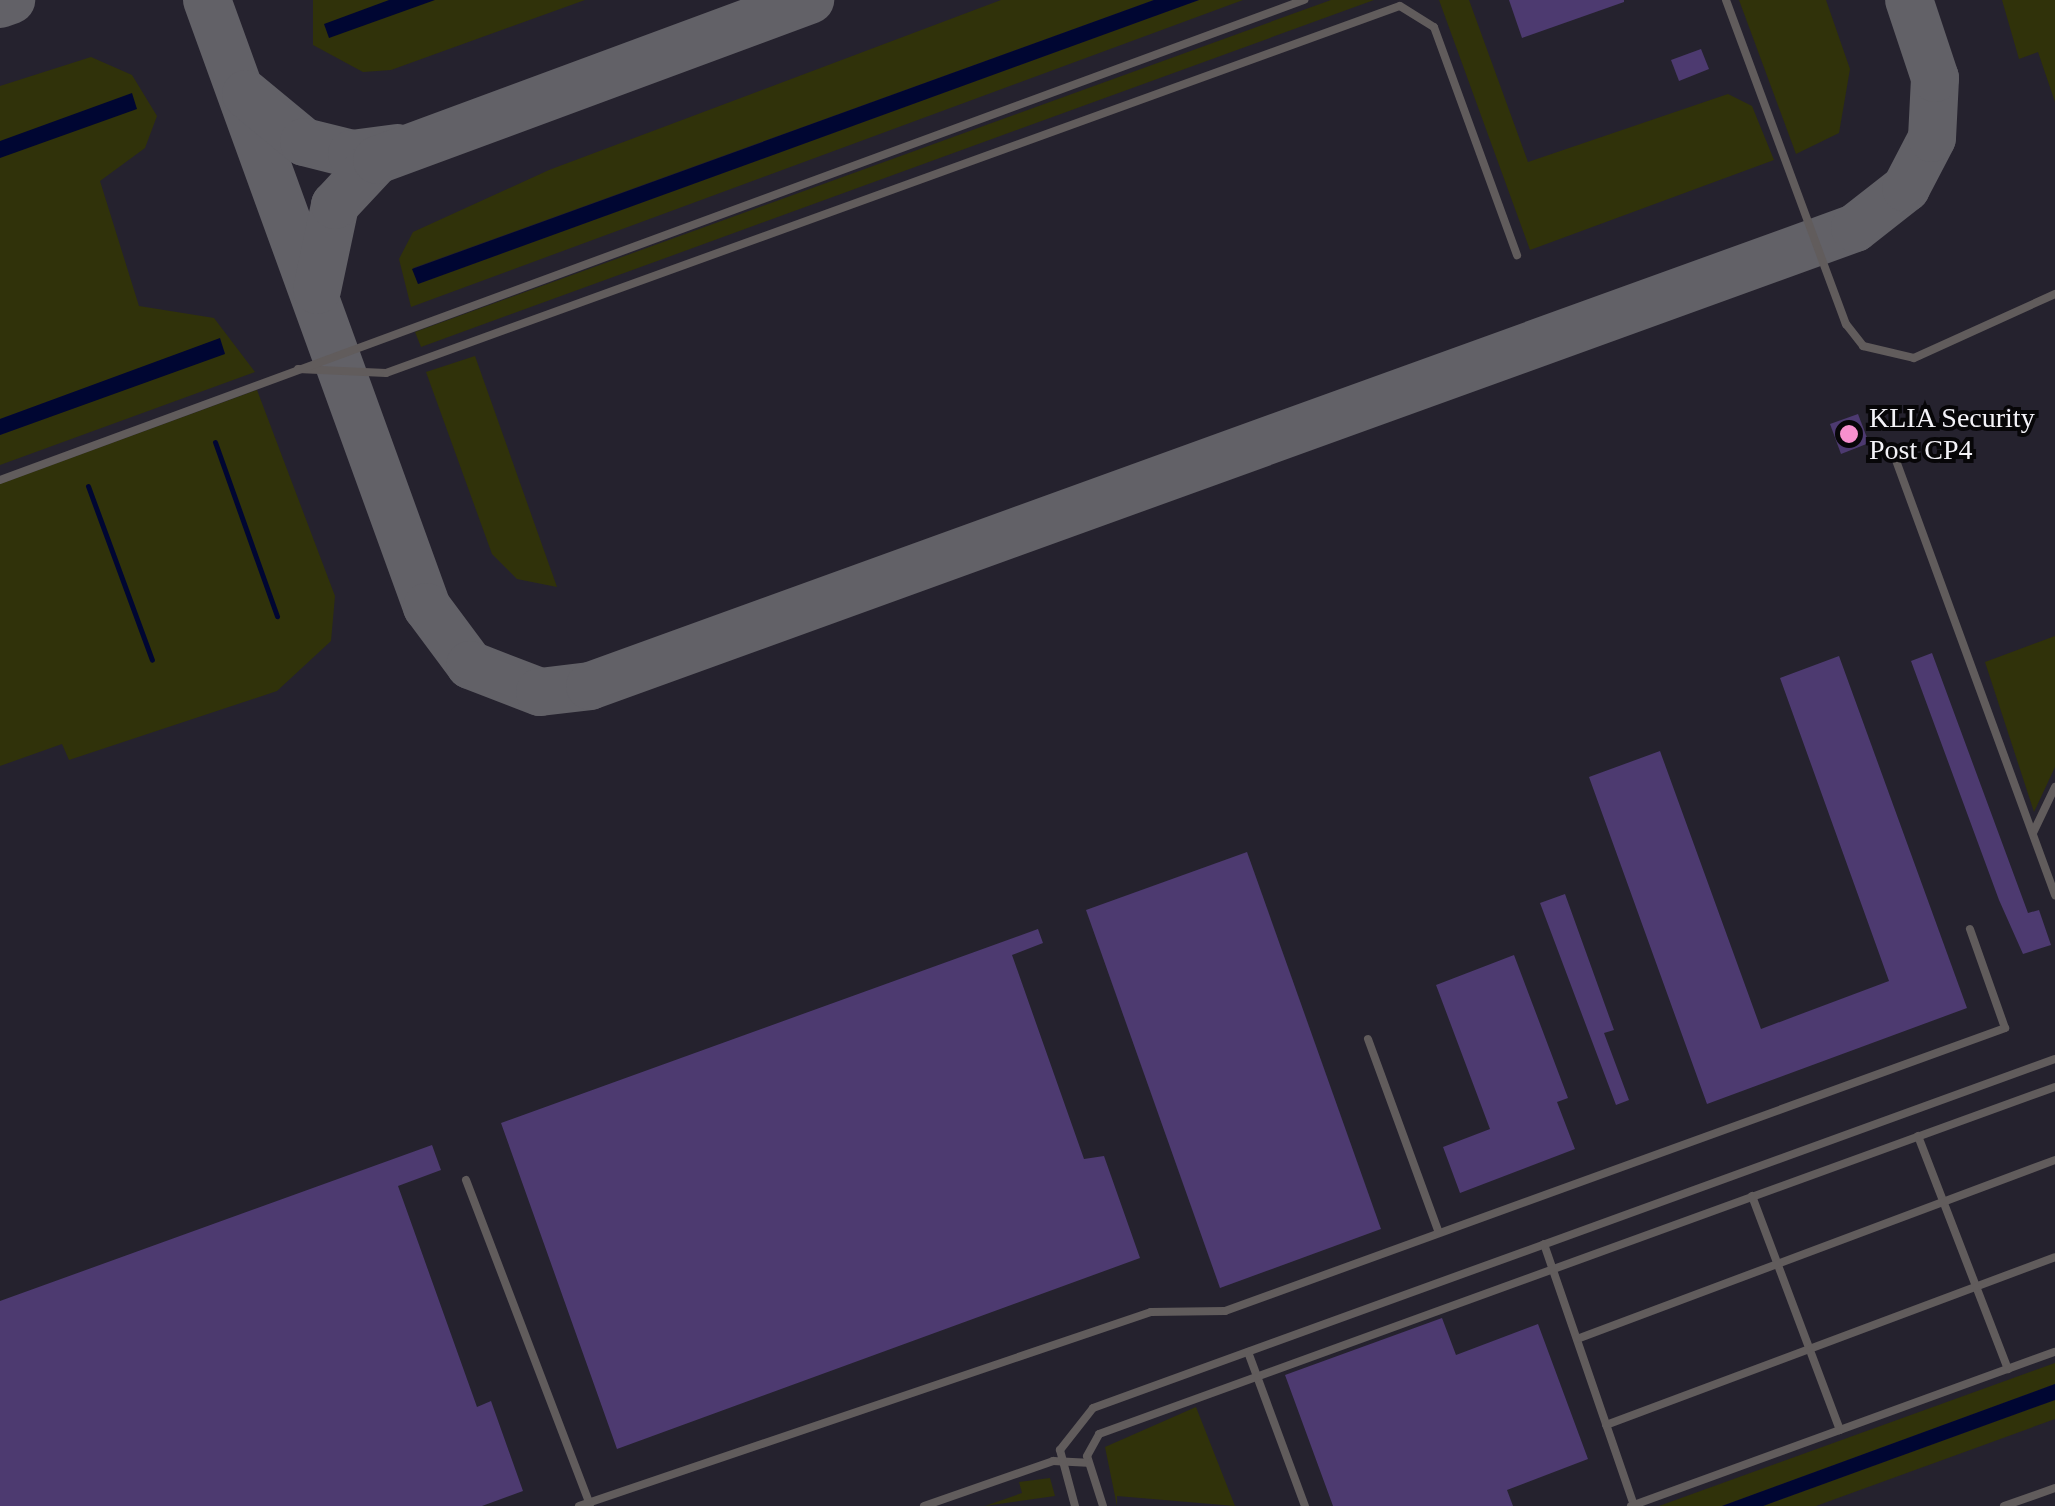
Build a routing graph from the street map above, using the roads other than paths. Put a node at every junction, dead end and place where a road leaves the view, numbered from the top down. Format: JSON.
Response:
{"nodes":[{"id":1,"x":1304,"y":0,"type":"edge"},
{"id":2,"x":1726,"y":0,"type":"edge"},
{"id":3,"x":1517,"y":255,"type":"dead end"},
{"id":4,"x":2055,"y":294,"type":"edge"},
{"id":5,"x":298,"y":369,"type":"junction"},
{"id":6,"x":1894,"y":455,"type":"dead end"},
{"id":7,"x":0,"y":480,"type":"edge"},
{"id":8,"x":2055,"y":787,"type":"edge"},
{"id":9,"x":2033,"y":834,"type":"junction"},
{"id":10,"x":2055,"y":895,"type":"edge"},
{"id":11,"x":1970,"y":929,"type":"dead end"},
{"id":12,"x":1368,"y":1038,"type":"dead end"},
{"id":13,"x":2055,"y":1058,"type":"edge"},
{"id":14,"x":2055,"y":1087,"type":"edge"},
{"id":15,"x":1918,"y":1136,"type":"junction"},
{"id":16,"x":2055,"y":1160,"type":"edge"},
{"id":17,"x":466,"y":1180,"type":"dead end"},
{"id":18,"x":1752,"y":1196,"type":"junction"},
{"id":19,"x":1943,"y":1201,"type":"junction"},
{"id":20,"x":1438,"y":1230,"type":"junction"},
{"id":21,"x":1544,"y":1244,"type":"junction"},
{"id":22,"x":2055,"y":1256,"type":"edge"},
{"id":23,"x":1777,"y":1264,"type":"junction"},
{"id":24,"x":1552,"y":1268,"type":"junction"},
{"id":25,"x":1976,"y":1286,"type":"junction"},
{"id":26,"x":1576,"y":1339,"type":"junction"},
{"id":27,"x":1809,"y":1349,"type":"junction"},
{"id":28,"x":1248,"y":1352,"type":"junction"},
{"id":29,"x":2055,"y":1352,"type":"edge"},
{"id":30,"x":2008,"y":1369,"type":"junction"},
{"id":31,"x":1256,"y":1375,"type":"junction"},
{"id":32,"x":1606,"y":1425,"type":"junction"},
{"id":33,"x":1840,"y":1430,"type":"junction"},
{"id":34,"x":1060,"y":1461,"type":"junction"},
{"id":35,"x":1087,"y":1463,"type":"junction"},
{"id":36,"x":2055,"y":1488,"type":"edge"},
{"id":37,"x":590,"y":1504,"type":"edge"},
{"id":38,"x":579,"y":1506,"type":"edge"},
{"id":39,"x":924,"y":1506,"type":"edge"},
{"id":40,"x":1075,"y":1506,"type":"edge"},
{"id":41,"x":1103,"y":1506,"type":"edge"},
{"id":42,"x":1305,"y":1506,"type":"edge"},
{"id":43,"x":1632,"y":1506,"type":"edge"},
{"id":44,"x":2004,"y":1506,"type":"edge"}],
"edges":[{"from":1,"to":5,"type":"lane"},
{"from":2,"to":4,"type":"lane"},
{"from":3,"to":5,"type":"lane"},
{"from":5,"to":7,"type":"lane"},
{"from":6,"to":9,"type":"lane"},
{"from":8,"to":9,"type":"lane"},
{"from":9,"to":10,"type":"lane"},
{"from":11,"to":20,"type":"lane"},
{"from":12,"to":20,"type":"lane"},
{"from":13,"to":21,"type":"lane"},
{"from":14,"to":15,"type":"lane"},
{"from":15,"to":18,"type":"lane"},
{"from":15,"to":19,"type":"lane"},
{"from":16,"to":19,"type":"lane"},
{"from":17,"to":37,"type":"lane"},
{"from":18,"to":23,"type":"lane"},
{"from":18,"to":24,"type":"lane"},
{"from":19,"to":23,"type":"lane"},
{"from":19,"to":25,"type":"lane"},
{"from":20,"to":37,"type":"lane"},
{"from":21,"to":24,"type":"lane"},
{"from":21,"to":28,"type":"lane"},
{"from":22,"to":25,"type":"lane"},
{"from":23,"to":26,"type":"lane"},
{"from":23,"to":27,"type":"lane"},
{"from":24,"to":26,"type":"lane"},
{"from":24,"to":31,"type":"lane"},
{"from":25,"to":27,"type":"lane"},
{"from":25,"to":30,"type":"lane"},
{"from":26,"to":32,"type":"lane"},
{"from":27,"to":32,"type":"lane"},
{"from":27,"to":33,"type":"lane"},
{"from":28,"to":31,"type":"lane"},
{"from":28,"to":34,"type":"lane"},
{"from":29,"to":30,"type":"lane"},
{"from":30,"to":33,"type":"lane"},
{"from":31,"to":35,"type":"lane"},
{"from":31,"to":42,"type":"lane"},
{"from":32,"to":43,"type":"lane"},
{"from":33,"to":43,"type":"lane"},
{"from":34,"to":35,"type":"lane"},
{"from":34,"to":39,"type":"lane"},
{"from":34,"to":40,"type":"lane"},
{"from":35,"to":41,"type":"lane"},
{"from":36,"to":44,"type":"lane"},
{"from":37,"to":38,"type":"lane"}]}
